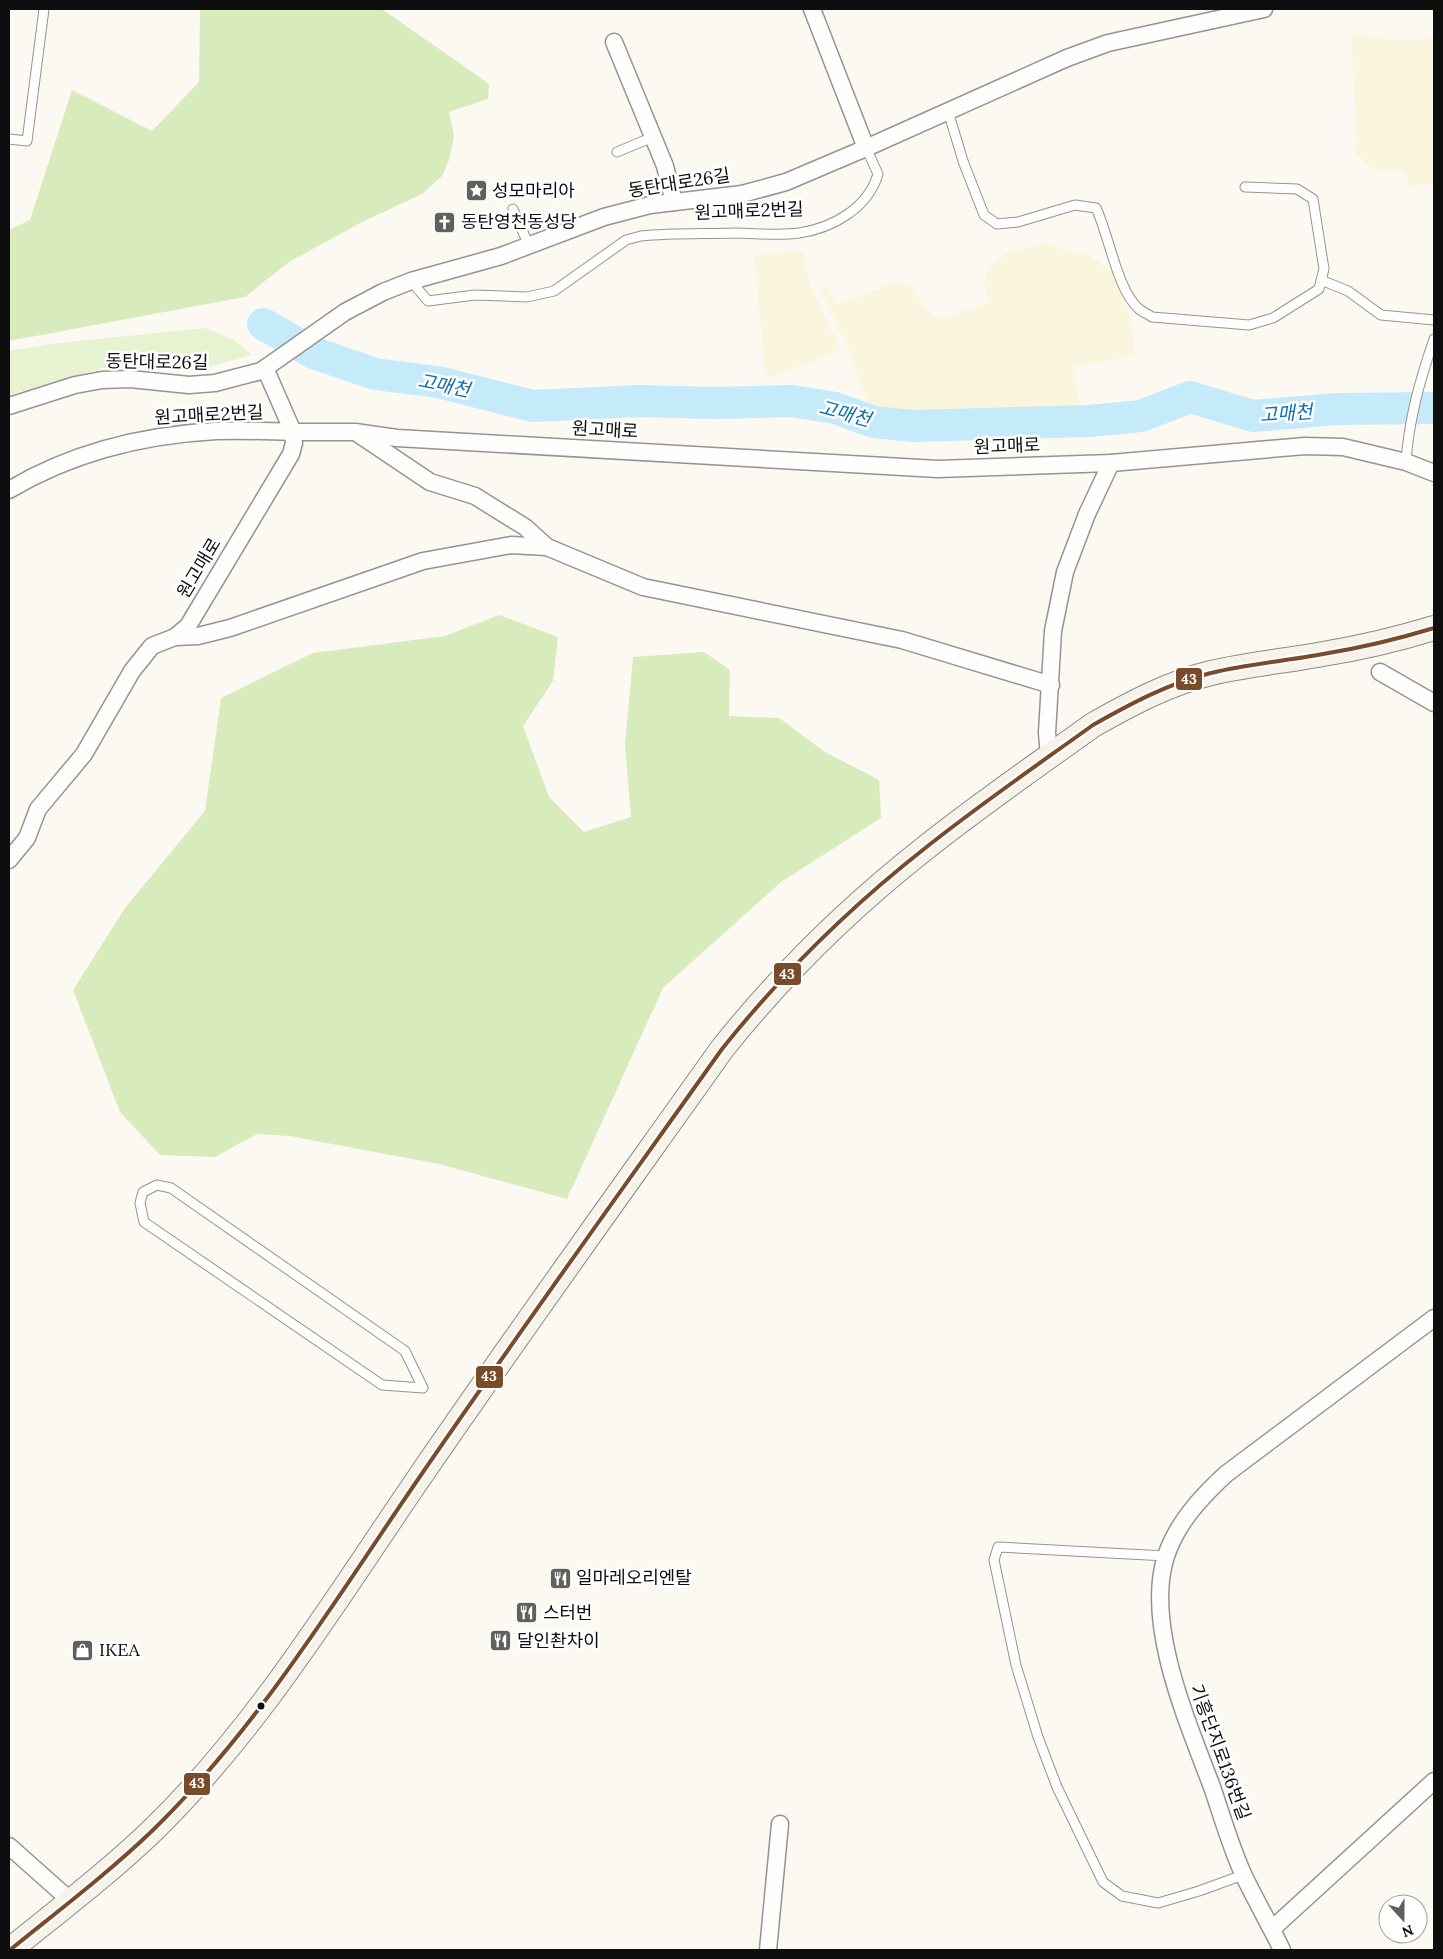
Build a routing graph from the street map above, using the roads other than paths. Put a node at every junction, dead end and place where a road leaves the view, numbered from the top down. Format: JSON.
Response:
{"nodes":[{"id":1,"x":44,"y":9,"type":"edge"},
{"id":2,"x":812,"y":9,"type":"edge"},
{"id":3,"x":1264,"y":9,"type":"edge"},
{"id":4,"x":614,"y":42,"type":"dead end"},
{"id":5,"x":948,"y":111,"type":"junction"},
{"id":6,"x":653,"y":137,"type":"junction"},
{"id":7,"x":9,"y":139,"type":"edge"},
{"id":8,"x":866,"y":148,"type":"junction"},
{"id":9,"x":617,"y":152,"type":"dead end"},
{"id":10,"x":1245,"y":187,"type":"dead end"},
{"id":11,"x":674,"y":202,"type":"junction"},
{"id":12,"x":513,"y":209,"type":"dead end"},
{"id":13,"x":529,"y":246,"type":"junction"},
{"id":14,"x":1321,"y":280,"type":"junction"},
{"id":15,"x":411,"y":281,"type":"junction"},
{"id":16,"x":1434,"y":320,"type":"edge"},
{"id":17,"x":1434,"y":339,"type":"edge"},
{"id":18,"x":270,"y":365,"type":"junction"},
{"id":19,"x":9,"y":406,"type":"edge"},
{"id":20,"x":292,"y":432,"type":"junction"},
{"id":21,"x":355,"y":432,"type":"junction"},
{"id":22,"x":1406,"y":462,"type":"junction"},
{"id":23,"x":1110,"y":463,"type":"junction"},
{"id":24,"x":1434,"y":473,"type":"edge"},
{"id":25,"x":9,"y":490,"type":"edge"},
{"id":26,"x":547,"y":547,"type":"junction"},
{"id":27,"x":1434,"y":628,"type":"edge"},
{"id":28,"x":175,"y":637,"type":"junction"},
{"id":29,"x":1380,"y":672,"type":"dead end"},
{"id":30,"x":1051,"y":685,"type":"junction"},
{"id":31,"x":1434,"y":703,"type":"edge"},
{"id":32,"x":1049,"y":756,"type":"junction"},
{"id":33,"x":9,"y":860,"type":"edge"},
{"id":34,"x":1434,"y":1318,"type":"edge"},
{"id":35,"x":423,"y":1388,"type":"joint"},
{"id":36,"x":1166,"y":1556,"type":"junction"},
{"id":37,"x":1434,"y":1781,"type":"edge"},
{"id":38,"x":780,"y":1824,"type":"dead end"},
{"id":39,"x":9,"y":1846,"type":"edge"},
{"id":40,"x":1244,"y":1875,"type":"junction"},
{"id":41,"x":72,"y":1902,"type":"junction"},
{"id":42,"x":1272,"y":1929,"type":"junction"},
{"id":43,"x":10,"y":1950,"type":"edge"},
{"id":44,"x":768,"y":1950,"type":"edge"},
{"id":45,"x":1282,"y":1950,"type":"edge"}],
"edges":[{"from":1,"to":7,"type":"lane"},
{"from":2,"to":8,"type":"street"},
{"from":3,"to":5,"type":"street"},
{"from":4,"to":6,"type":"street"},
{"from":5,"to":8,"type":"street"},
{"from":5,"to":14,"type":"lane"},
{"from":6,"to":9,"type":"lane"},
{"from":6,"to":11,"type":"street"},
{"from":8,"to":11,"type":"street","name":"동탄대로26길"},
{"from":8,"to":15,"type":"lane","name":"원고매로2번길"},
{"from":10,"to":14,"type":"lane"},
{"from":11,"to":13,"type":"street","name":"동탄대로26길"},
{"from":12,"to":13,"type":"lane"},
{"from":13,"to":15,"type":"street","name":"동탄대로26길"},
{"from":14,"to":16,"type":"lane"},
{"from":15,"to":18,"type":"street","name":"동탄대로26길"},
{"from":17,"to":22,"type":"lane"},
{"from":18,"to":19,"type":"street","name":"동탄대로26길"},
{"from":18,"to":20,"type":"street","name":"원고매로2번길"},
{"from":20,"to":21,"type":"street","name":"원고매로"},
{"from":20,"to":25,"type":"street","name":"원고매로2번길"},
{"from":20,"to":28,"type":"street","name":"원고매로"},
{"from":21,"to":23,"type":"street","name":"원고매로"},
{"from":21,"to":26,"type":"street"},
{"from":22,"to":23,"type":"street","name":"원고매로"},
{"from":22,"to":24,"type":"street","name":"원고매로"},
{"from":23,"to":30,"type":"street"},
{"from":26,"to":28,"type":"street"},
{"from":26,"to":30,"type":"street"},
{"from":27,"to":32,"type":"street"},
{"from":28,"to":33,"type":"street","name":"원고매로"},
{"from":29,"to":31,"type":"street"},
{"from":30,"to":32,"type":"street"},
{"from":32,"to":41,"type":"street"},
{"from":34,"to":36,"type":"street","name":"기흥단지로136번길"},
{"from":35,"to":35,"type":"lane"},
{"from":36,"to":40,"type":"street","name":"기흥단지로136번길"},
{"from":36,"to":40,"type":"lane"},
{"from":37,"to":42,"type":"street"},
{"from":38,"to":44,"type":"street"},
{"from":39,"to":41,"type":"street"},
{"from":40,"to":42,"type":"street","name":"기흥단지로136번길"},
{"from":41,"to":43,"type":"street"},
{"from":42,"to":45,"type":"street","name":"기흥단지로136번길"}]}
